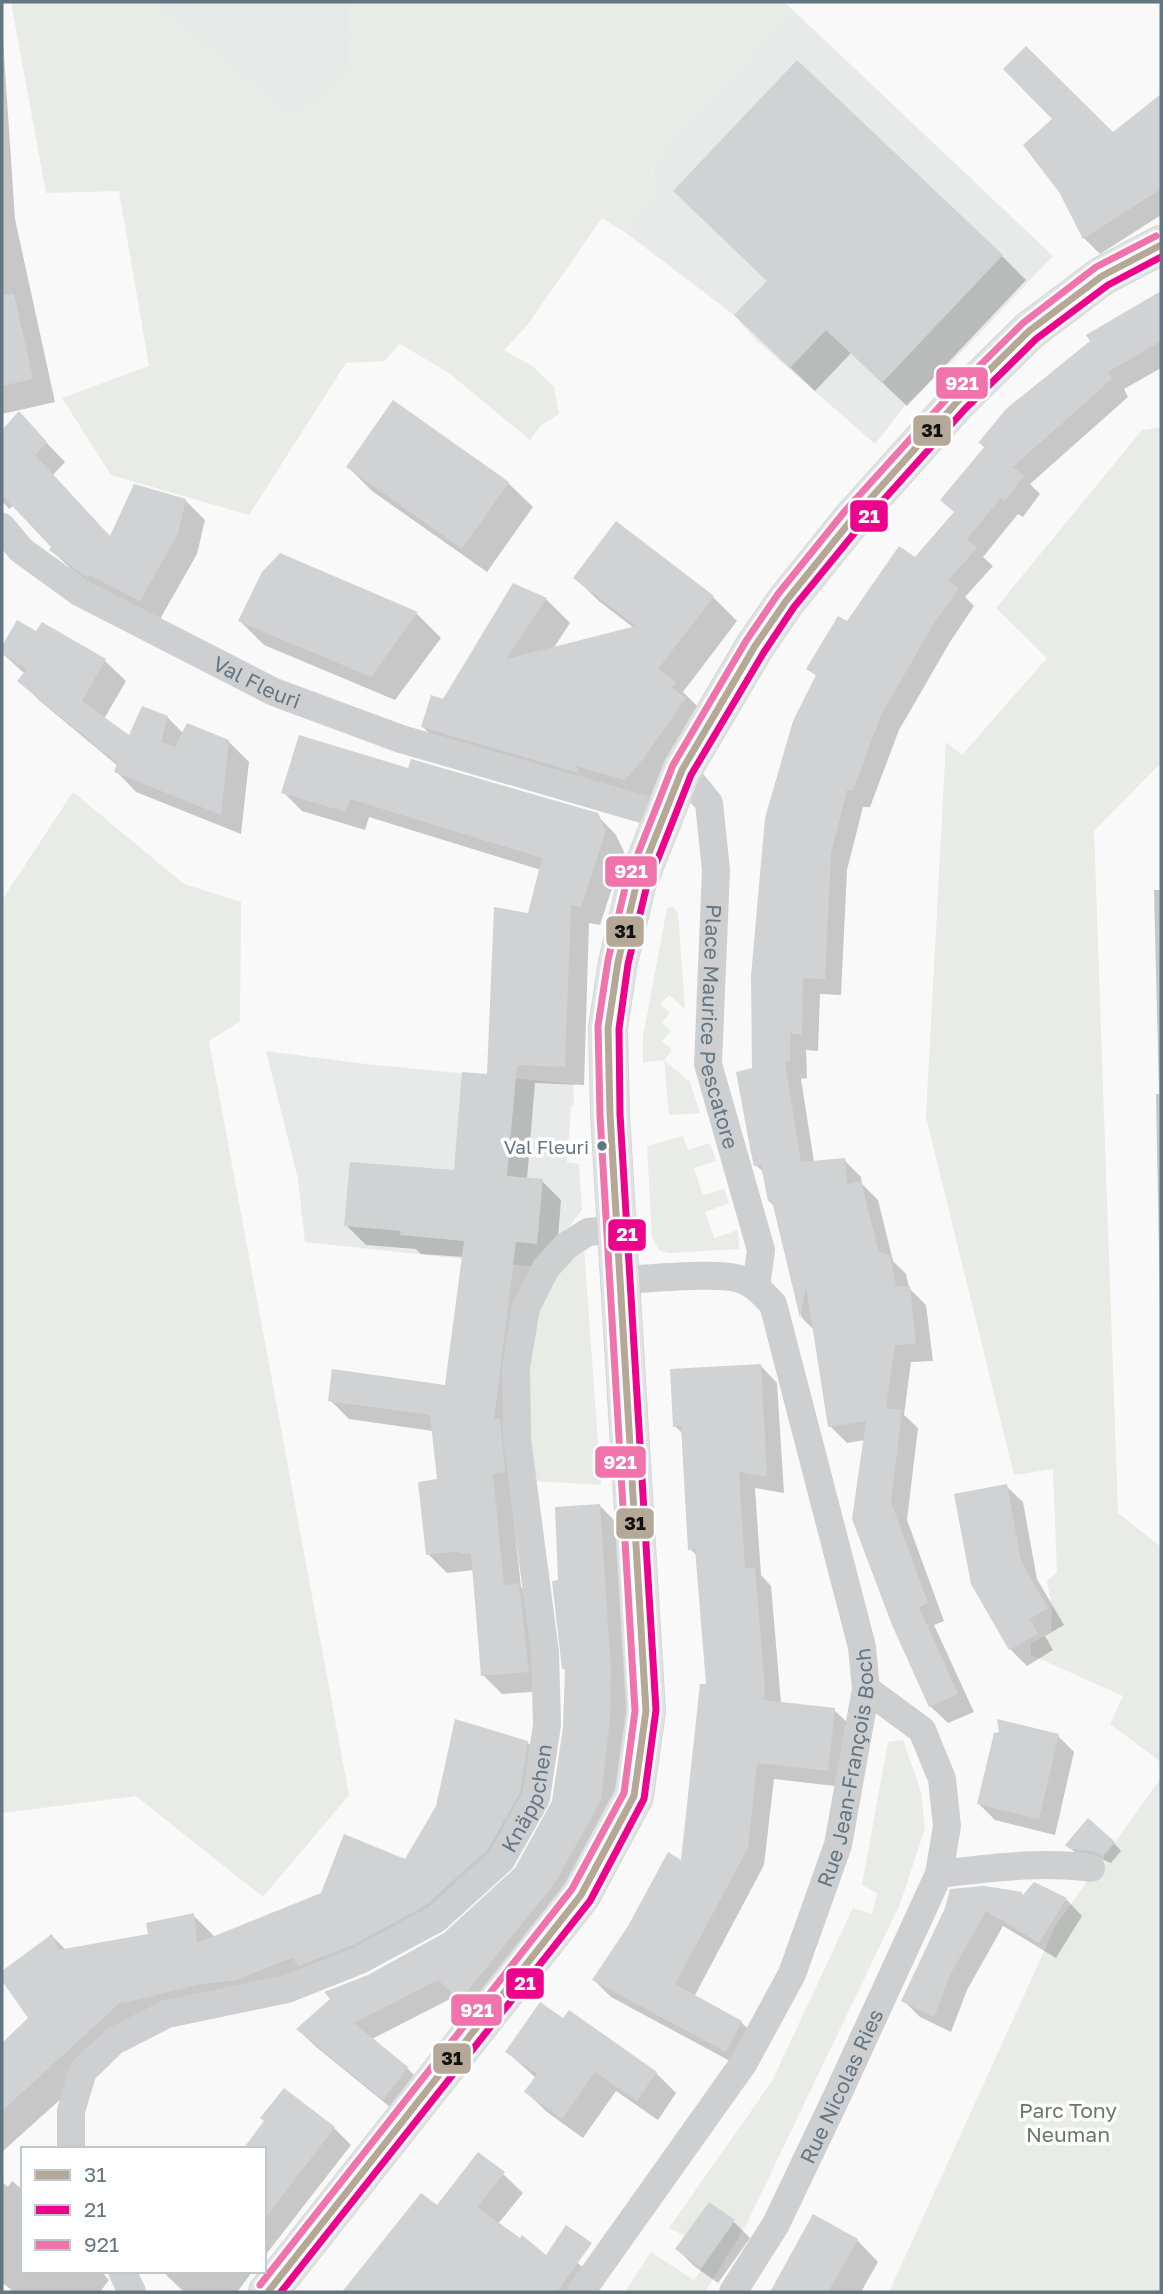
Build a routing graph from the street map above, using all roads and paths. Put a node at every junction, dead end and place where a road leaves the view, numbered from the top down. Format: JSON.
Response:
{"nodes":[{"id":1,"x":1161,"y":245,"type":"edge"},
{"id":2,"x":2,"y":527,"type":"edge"},
{"id":3,"x":682,"y":770,"type":"junction"},
{"id":4,"x":663,"y":815,"type":"junction"},
{"id":5,"x":618,"y":1229,"type":"junction"},
{"id":6,"x":622,"y":1280,"type":"junction"},
{"id":7,"x":756,"y":1286,"type":"junction"},
{"id":8,"x":866,"y":1689,"type":"junction"},
{"id":9,"x":1091,"y":1868,"type":"dead end"},
{"id":10,"x":939,"y":1874,"type":"junction"},
{"id":11,"x":71,"y":2147,"type":"edge"},
{"id":12,"x":123,"y":2273,"type":"edge"},
{"id":13,"x":131,"y":2292,"type":"edge"},
{"id":14,"x":268,"y":2292,"type":"edge"},
{"id":15,"x":581,"y":2292,"type":"edge"},
{"id":16,"x":733,"y":2292,"type":"edge"}],
"edges":[{"from":1,"to":3,"type":"main road"},
{"from":2,"to":4,"type":"street","name":"Val Fleuri"},
{"from":3,"to":4,"type":"main road"},
{"from":3,"to":7,"type":"street","name":"Place Maurice Pescatore"},
{"from":4,"to":5,"type":"main road"},
{"from":5,"to":6,"type":"main road"},
{"from":5,"to":11,"type":"street","name":"Knäppchen"},
{"from":6,"to":7,"type":"street"},
{"from":6,"to":14,"type":"main road"},
{"from":7,"to":8,"type":"street","name":"Rue Jean-François Boch"},
{"from":8,"to":10,"type":"street","name":"Rue Nicolas Ries"},
{"from":8,"to":15,"type":"street","name":"Rue Jean-François Boch"},
{"from":9,"to":10,"type":"street"},
{"from":10,"to":16,"type":"street","name":"Rue Nicolas Ries"},
{"from":12,"to":13,"type":"street"}]}
